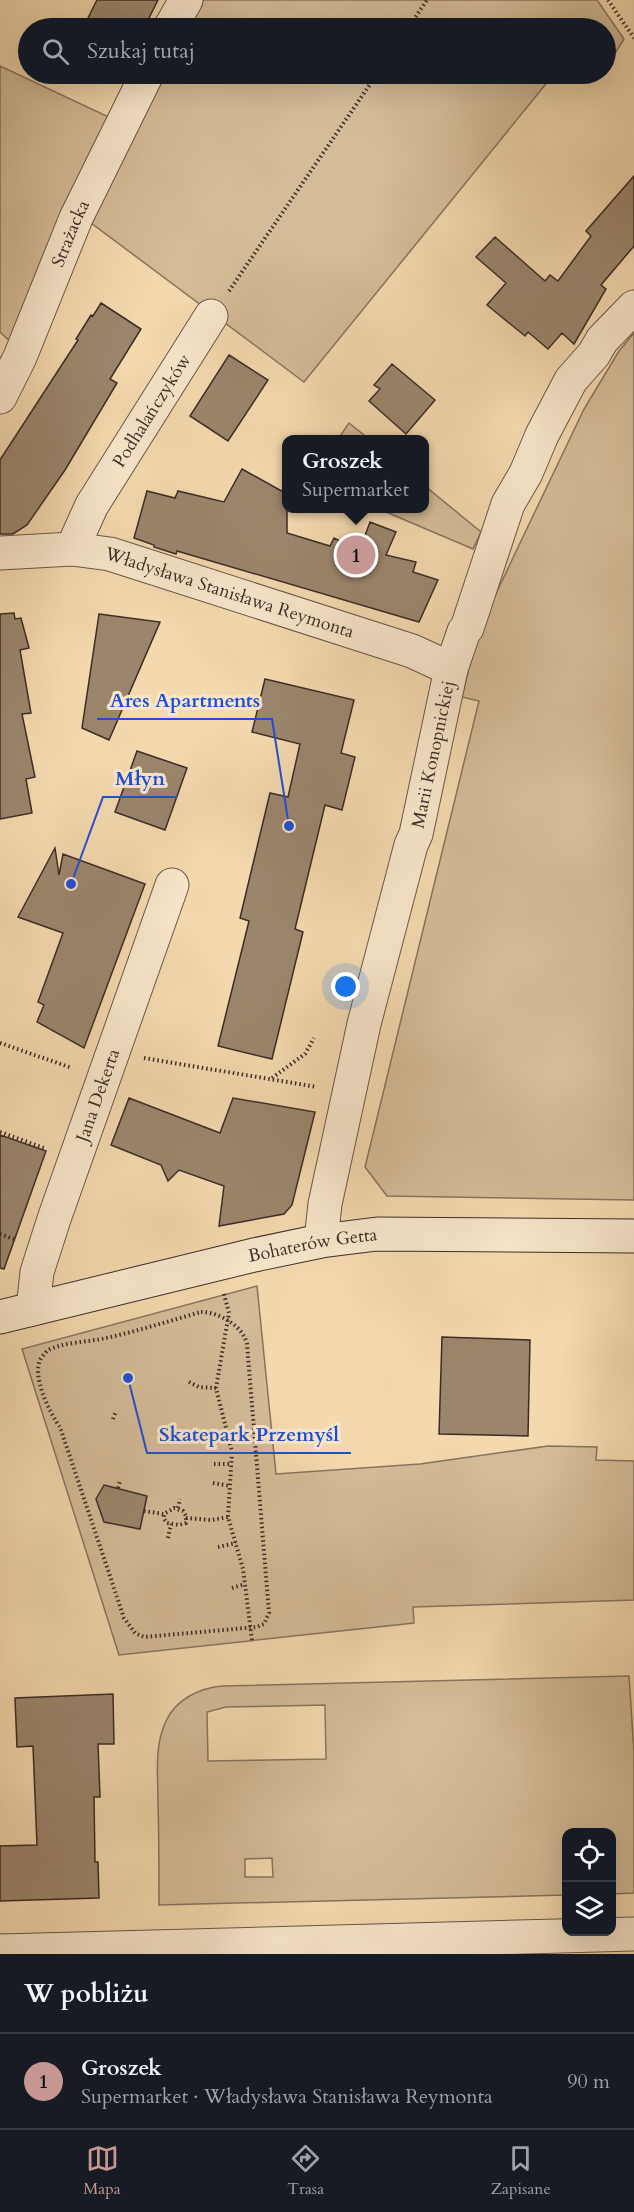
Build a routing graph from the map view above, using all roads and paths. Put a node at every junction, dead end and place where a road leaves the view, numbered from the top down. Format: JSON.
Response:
{"nodes":[{"id":1,"x":186,"y":0,"type":"edge"},
{"id":2,"x":427,"y":0,"type":"edge"},
{"id":3,"x":608,"y":0,"type":"edge"},
{"id":4,"x":176,"y":18,"type":"edge"},
{"id":5,"x":415,"y":18,"type":"edge"},
{"id":6,"x":634,"y":38,"type":"edge"},
{"id":7,"x":142,"y":84,"type":"edge"},
{"id":8,"x":370,"y":84,"type":"edge"},
{"id":9,"x":634,"y":307,"type":"edge"},
{"id":10,"x":211,"y":316,"type":"joint"},
{"id":11,"x":0,"y":397,"type":"edge"},
{"id":12,"x":72,"y":549,"type":"junction"},
{"id":13,"x":0,"y":553,"type":"edge"},
{"id":14,"x":451,"y":669,"type":"junction"},
{"id":15,"x":172,"y":885,"type":"dead end"},
{"id":16,"x":314,"y":1038,"type":"dead end"},
{"id":17,"x":0,"y":1042,"type":"edge"},
{"id":18,"x":136,"y":1057,"type":"dead end"},
{"id":19,"x":82,"y":1072,"type":"dead end"},
{"id":20,"x":271,"y":1079,"type":"junction"},
{"id":21,"x":321,"y":1087,"type":"dead end"},
{"id":22,"x":0,"y":1132,"type":"edge"},
{"id":23,"x":53,"y":1151,"type":"dead end"},
{"id":24,"x":634,"y":1236,"type":"edge"},
{"id":25,"x":321,"y":1241,"type":"junction"},
{"id":26,"x":221,"y":1285,"type":"dead end"},
{"id":27,"x":33,"y":1309,"type":"junction"},
{"id":28,"x":0,"y":1317,"type":"edge"},
{"id":29,"x":228,"y":1322,"type":"junction"},
{"id":30,"x":189,"y":1382,"type":"dead end"},
{"id":31,"x":216,"y":1388,"type":"junction"},
{"id":32,"x":116,"y":1411,"type":"dead end"},
{"id":33,"x":113,"y":1419,"type":"dead end"},
{"id":34,"x":214,"y":1464,"type":"dead end"},
{"id":35,"x":231,"y":1464,"type":"junction"},
{"id":36,"x":120,"y":1481,"type":"dead end"},
{"id":37,"x":213,"y":1483,"type":"dead end"},
{"id":38,"x":230,"y":1486,"type":"junction"},
{"id":39,"x":118,"y":1488,"type":"dead end"},
{"id":40,"x":180,"y":1499,"type":"dead end"},
{"id":41,"x":178,"y":1508,"type":"junction"},
{"id":42,"x":144,"y":1510,"type":"dead end"},
{"id":43,"x":164,"y":1514,"type":"junction"},
{"id":44,"x":228,"y":1517,"type":"junction"},
{"id":45,"x":186,"y":1518,"type":"junction"},
{"id":46,"x":171,"y":1524,"type":"junction"},
{"id":47,"x":168,"y":1538,"type":"dead end"},
{"id":48,"x":236,"y":1543,"type":"junction"},
{"id":49,"x":218,"y":1547,"type":"dead end"},
{"id":50,"x":245,"y":1584,"type":"junction"},
{"id":51,"x":232,"y":1588,"type":"dead end"},
{"id":52,"x":251,"y":1627,"type":"junction"},
{"id":53,"x":252,"y":1640,"type":"dead end"},
{"id":54,"x":634,"y":1934,"type":"edge"},
{"id":55,"x":0,"y":1951,"type":"edge"}],
"edges":[{"from":1,"to":4,"type":"street"},
{"from":2,"to":5,"type":"path"},
{"from":3,"to":6,"type":"path"},
{"from":7,"to":11,"type":"street","name":"Strażacka"},
{"from":8,"to":10,"type":"path"},
{"from":9,"to":14,"type":"street","name":"Marii Konopnickiej"},
{"from":10,"to":12,"type":"street","name":"Podhalańczyków"},
{"from":12,"to":13,"type":"street","name":"Władysława Stanisława Reymonta"},
{"from":12,"to":14,"type":"street","name":"Władysława Stanisława Reymonta"},
{"from":14,"to":25,"type":"street","name":"Marii Konopnickiej"},
{"from":15,"to":27,"type":"street","name":"Jana Dekerta"},
{"from":16,"to":20,"type":"path"},
{"from":17,"to":19,"type":"path"},
{"from":18,"to":20,"type":"path"},
{"from":20,"to":21,"type":"path"},
{"from":22,"to":23,"type":"path"},
{"from":24,"to":25,"type":"street","name":"Bohaterów Getta"},
{"from":25,"to":27,"type":"street","name":"Bohaterów Getta"},
{"from":26,"to":29,"type":"path"},
{"from":27,"to":28,"type":"street","name":"Bohaterów Getta"},
{"from":29,"to":31,"type":"path"},
{"from":29,"to":52,"type":"path"},
{"from":29,"to":52,"type":"path"},
{"from":30,"to":31,"type":"path"},
{"from":31,"to":35,"type":"path"},
{"from":32,"to":33,"type":"path"},
{"from":34,"to":35,"type":"path"},
{"from":35,"to":38,"type":"path"},
{"from":36,"to":39,"type":"path"},
{"from":37,"to":38,"type":"path"},
{"from":38,"to":44,"type":"path"},
{"from":40,"to":41,"type":"path"},
{"from":41,"to":43,"type":"path"},
{"from":41,"to":45,"type":"path"},
{"from":42,"to":43,"type":"path"},
{"from":43,"to":46,"type":"path"},
{"from":44,"to":45,"type":"path"},
{"from":44,"to":48,"type":"path"},
{"from":45,"to":46,"type":"path"},
{"from":46,"to":47,"type":"path"},
{"from":48,"to":49,"type":"path"},
{"from":48,"to":50,"type":"path"},
{"from":50,"to":51,"type":"path"},
{"from":50,"to":52,"type":"path"},
{"from":52,"to":53,"type":"path"},
{"from":54,"to":55,"type":"street"}]}
